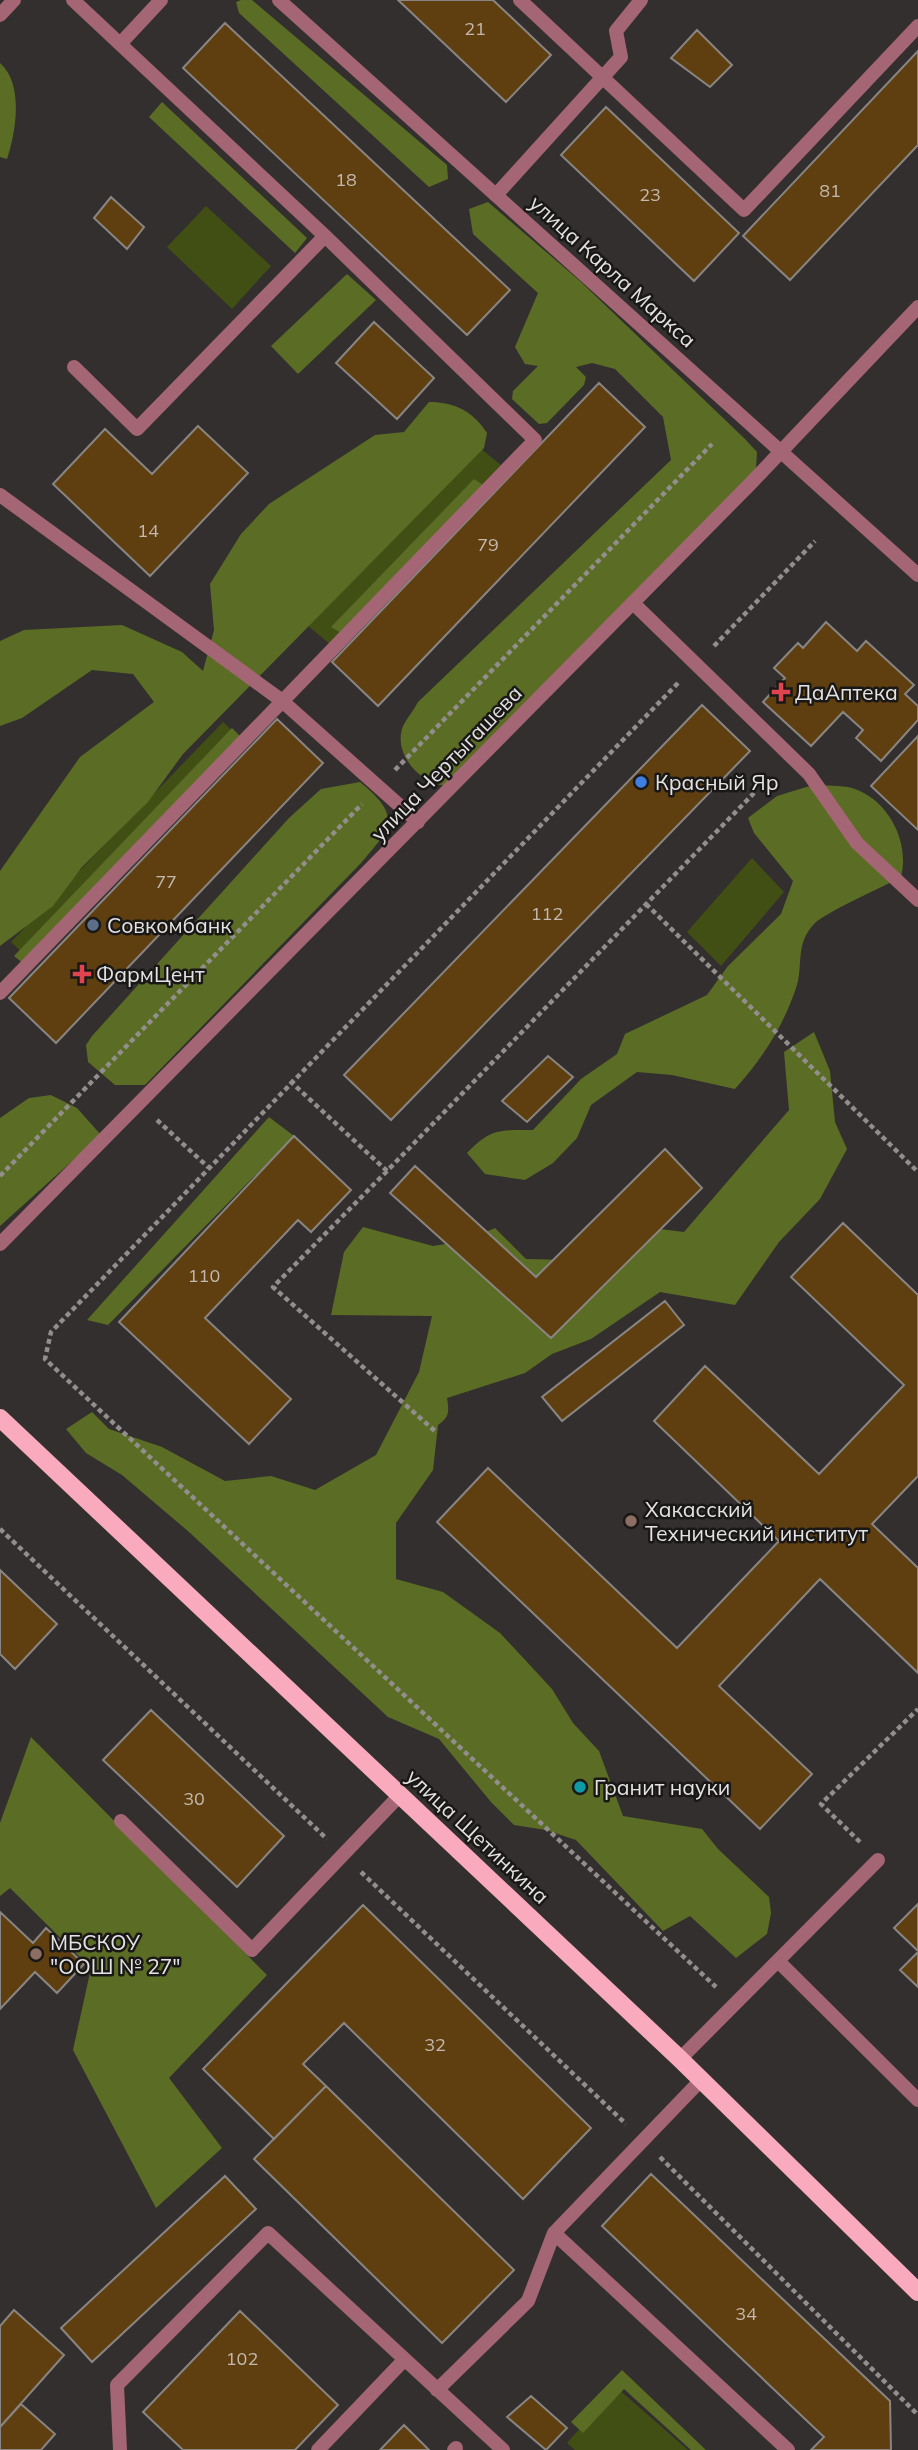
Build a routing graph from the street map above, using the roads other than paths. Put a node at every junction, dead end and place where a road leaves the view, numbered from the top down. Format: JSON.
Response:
{"nodes":[{"id":1,"x":14,"y":0,"type":"edge"},
{"id":2,"x":73,"y":0,"type":"edge"},
{"id":3,"x":161,"y":0,"type":"edge"},
{"id":4,"x":279,"y":0,"type":"edge"},
{"id":5,"x":520,"y":0,"type":"edge"},
{"id":6,"x":641,"y":0,"type":"edge"},
{"id":7,"x":0,"y":15,"type":"edge"},
{"id":8,"x":918,"y":26,"type":"edge"},
{"id":9,"x":120,"y":44,"type":"junction"},
{"id":10,"x":603,"y":78,"type":"junction"},
{"id":11,"x":496,"y":195,"type":"junction"},
{"id":12,"x":325,"y":236,"type":"junction"},
{"id":13,"x":918,"y":307,"type":"edge"},
{"id":14,"x":74,"y":368,"type":"dead end"},
{"id":15,"x":782,"y":450,"type":"junction"},
{"id":16,"x":0,"y":495,"type":"edge"},
{"id":17,"x":918,"y":575,"type":"edge"},
{"id":18,"x":633,"y":603,"type":"junction"},
{"id":19,"x":281,"y":700,"type":"junction"},
{"id":20,"x":418,"y":822,"type":"junction"},
{"id":21,"x":918,"y":900,"type":"edge"},
{"id":22,"x":0,"y":993,"type":"edge"},
{"id":23,"x":0,"y":1244,"type":"edge"},
{"id":24,"x":0,"y":1418,"type":"edge"},
{"id":25,"x":401,"y":1794,"type":"junction"},
{"id":26,"x":121,"y":1821,"type":"dead end"},
{"id":27,"x":878,"y":1860,"type":"road end"},
{"id":28,"x":779,"y":1962,"type":"junction"},
{"id":29,"x":680,"y":2059,"type":"junction"},
{"id":30,"x":701,"y":2080,"type":"junction"},
{"id":31,"x":918,"y":2100,"type":"edge"},
{"id":32,"x":554,"y":2233,"type":"junction"},
{"id":33,"x":918,"y":2292,"type":"edge"},
{"id":34,"x":404,"y":2360,"type":"junction"},
{"id":35,"x":437,"y":2390,"type":"junction"},
{"id":36,"x":117,"y":2449,"type":"edge"},
{"id":37,"x":318,"y":2450,"type":"edge"},
{"id":38,"x":503,"y":2450,"type":"edge"},
{"id":39,"x":788,"y":2450,"type":"edge"}],
"edges":[{"from":1,"to":7,"type":"street"},
{"from":2,"to":9,"type":"street"},
{"from":3,"to":9,"type":"street"},
{"from":4,"to":11,"type":"street","name":"улица Карла Маркса"},
{"from":5,"to":10,"type":"street"},
{"from":6,"to":10,"type":"street"},
{"from":8,"to":10,"type":"street"},
{"from":9,"to":12,"type":"street"},
{"from":10,"to":11,"type":"street"},
{"from":11,"to":15,"type":"street","name":"улица Карла Маркса"},
{"from":12,"to":14,"type":"street"},
{"from":12,"to":19,"type":"street"},
{"from":13,"to":15,"type":"street","name":"улица Чертыгашева"},
{"from":15,"to":17,"type":"street","name":"улица Карла Маркса"},
{"from":15,"to":18,"type":"street","name":"улица Чертыгашева"},
{"from":16,"to":19,"type":"street"},
{"from":18,"to":20,"type":"street","name":"улица Чертыгашева"},
{"from":18,"to":21,"type":"street"},
{"from":19,"to":20,"type":"street"},
{"from":19,"to":22,"type":"street"},
{"from":20,"to":23,"type":"street","name":"улица Чертыгашева"},
{"from":24,"to":25,"type":"main road","name":"улица Щетинкина"},
{"from":25,"to":26,"type":"street"},
{"from":25,"to":29,"type":"main road","name":"улица Щетинкина"},
{"from":27,"to":28,"type":"street"},
{"from":28,"to":29,"type":"street"},
{"from":28,"to":31,"type":"street"},
{"from":29,"to":30,"type":"main road","name":"улица Щетинкина"},
{"from":30,"to":32,"type":"street"},
{"from":30,"to":33,"type":"main road","name":"улица Щетинкина"},
{"from":32,"to":35,"type":"street"},
{"from":32,"to":39,"type":"street"},
{"from":34,"to":35,"type":"street"},
{"from":34,"to":36,"type":"street"},
{"from":34,"to":37,"type":"street"},
{"from":35,"to":38,"type":"street"}]}
